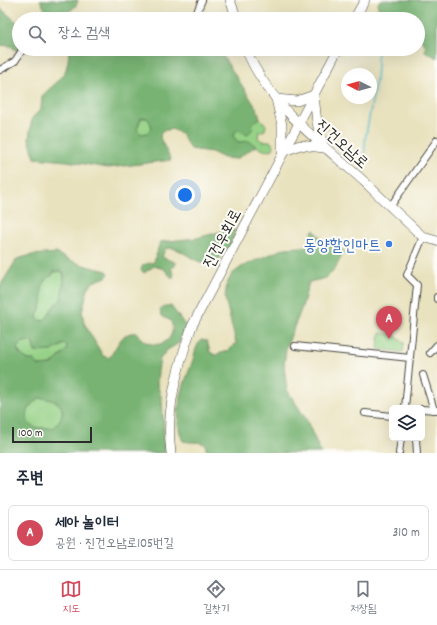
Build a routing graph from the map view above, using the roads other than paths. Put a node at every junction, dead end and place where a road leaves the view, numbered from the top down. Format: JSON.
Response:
{"nodes":[{"id":1,"x":202,"y":0,"type":"edge"},
{"id":2,"x":230,"y":0,"type":"edge"},
{"id":3,"x":365,"y":0,"type":"edge"},
{"id":4,"x":197,"y":12,"type":"edge"},
{"id":5,"x":234,"y":12,"type":"edge"},
{"id":6,"x":358,"y":12,"type":"edge"},
{"id":7,"x":18,"y":56,"type":"edge"},
{"id":8,"x":249,"y":56,"type":"edge"},
{"id":9,"x":334,"y":56,"type":"edge"},
{"id":10,"x":0,"y":70,"type":"edge"},
{"id":11,"x":314,"y":94,"type":"junction"},
{"id":12,"x":276,"y":99,"type":"junction"},
{"id":13,"x":299,"y":123,"type":"junction"},
{"id":14,"x":437,"y":140,"type":"edge"},
{"id":15,"x":324,"y":148,"type":"junction"},
{"id":16,"x":282,"y":152,"type":"junction"},
{"id":17,"x":390,"y":207,"type":"junction"},
{"id":18,"x":423,"y":237,"type":"junction"},
{"id":19,"x":437,"y":241,"type":"edge"},
{"id":20,"x":437,"y":345,"type":"edge"},
{"id":21,"x":294,"y":346,"type":"dead end"},
{"id":22,"x":430,"y":352,"type":"dead end"},
{"id":23,"x":410,"y":358,"type":"junction"},
{"id":24,"x":423,"y":375,"type":"dead end"},
{"id":25,"x":405,"y":405,"type":"edge"},
{"id":26,"x":425,"y":409,"type":"edge"},
{"id":27,"x":435,"y":410,"type":"edge"},
{"id":28,"x":365,"y":413,"type":"dead end"},
{"id":29,"x":389,"y":416,"type":"edge"},
{"id":30,"x":401,"y":441,"type":"edge"},
{"id":31,"x":416,"y":441,"type":"edge"},
{"id":32,"x":171,"y":453,"type":"edge"},
{"id":33,"x":399,"y":453,"type":"edge"},
{"id":34,"x":416,"y":453,"type":"edge"}],
"edges":[{"from":1,"to":4,"type":"street"},
{"from":2,"to":5,"type":"street"},
{"from":3,"to":6,"type":"street"},
{"from":7,"to":10,"type":"street"},
{"from":8,"to":12,"type":"street","name":"진건오남로"},
{"from":9,"to":11,"type":"street","name":"진건우회로"},
{"from":11,"to":12,"type":"street"},
{"from":11,"to":13,"type":"street","name":"진건우회로"},
{"from":11,"to":15,"type":"street"},
{"from":12,"to":13,"type":"street","name":"진건오남로"},
{"from":12,"to":16,"type":"street"},
{"from":13,"to":15,"type":"street","name":"진건오남로"},
{"from":13,"to":16,"type":"street","name":"진건우회로"},
{"from":14,"to":17,"type":"street"},
{"from":15,"to":16,"type":"street"},
{"from":15,"to":17,"type":"street","name":"진건오남로"},
{"from":16,"to":32,"type":"street","name":"진건우회로"},
{"from":17,"to":18,"type":"street","name":"진건오남로"},
{"from":18,"to":19,"type":"street","name":"진건오남로"},
{"from":18,"to":23,"type":"street"},
{"from":20,"to":22,"type":"street"},
{"from":21,"to":23,"type":"street"},
{"from":23,"to":25,"type":"street"},
{"from":24,"to":27,"type":"street"},
{"from":26,"to":27,"type":"street"},
{"from":28,"to":29,"type":"street"},
{"from":30,"to":33,"type":"street"},
{"from":31,"to":34,"type":"street"}]}
